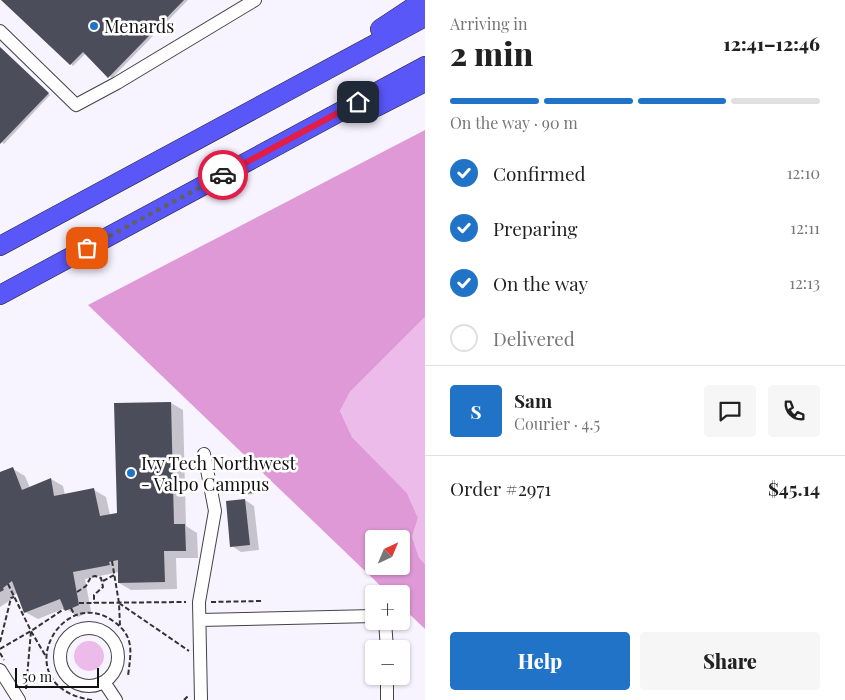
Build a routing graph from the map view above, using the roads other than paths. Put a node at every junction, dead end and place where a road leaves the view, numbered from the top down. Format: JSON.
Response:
{"nodes":[{"id":1,"x":255,"y":0,"type":"edge"},
{"id":2,"x":424,"y":0,"type":"edge"},
{"id":3,"x":425,"y":17,"type":"edge"},
{"id":4,"x":0,"y":32,"type":"edge"},
{"id":5,"x":425,"y":66,"type":"edge"},
{"id":6,"x":425,"y":82,"type":"edge"},
{"id":7,"x":301,"y":84,"type":"junction"},
{"id":8,"x":156,"y":211,"type":"junction"},
{"id":9,"x":0,"y":246,"type":"edge"},
{"id":10,"x":0,"y":295,"type":"edge"},
{"id":11,"x":204,"y":454,"type":"dead end"},
{"id":12,"x":365,"y":616,"type":"edge"},
{"id":13,"x":200,"y":620,"type":"junction"},
{"id":14,"x":0,"y":670,"type":"edge"},
{"id":15,"x":104,"y":682,"type":"junction"},
{"id":16,"x":387,"y":685,"type":"edge"},
{"id":17,"x":22,"y":697,"type":"edge"},
{"id":18,"x":195,"y":697,"type":"edge"},
{"id":19,"x":116,"y":700,"type":"edge"},
{"id":20,"x":387,"y":700,"type":"edge"}],
"edges":[{"from":1,"to":4,"type":"street"},
{"from":2,"to":7,"type":"highway"},
{"from":3,"to":7,"type":"highway"},
{"from":5,"to":8,"type":"highway"},
{"from":6,"to":8,"type":"highway"},
{"from":7,"to":9,"type":"highway"},
{"from":8,"to":10,"type":"highway"},
{"from":11,"to":13,"type":"street"},
{"from":12,"to":13,"type":"street"},
{"from":13,"to":18,"type":"street"},
{"from":14,"to":17,"type":"street"},
{"from":15,"to":15,"type":"street"},
{"from":15,"to":19,"type":"street"},
{"from":16,"to":20,"type":"street"}]}
